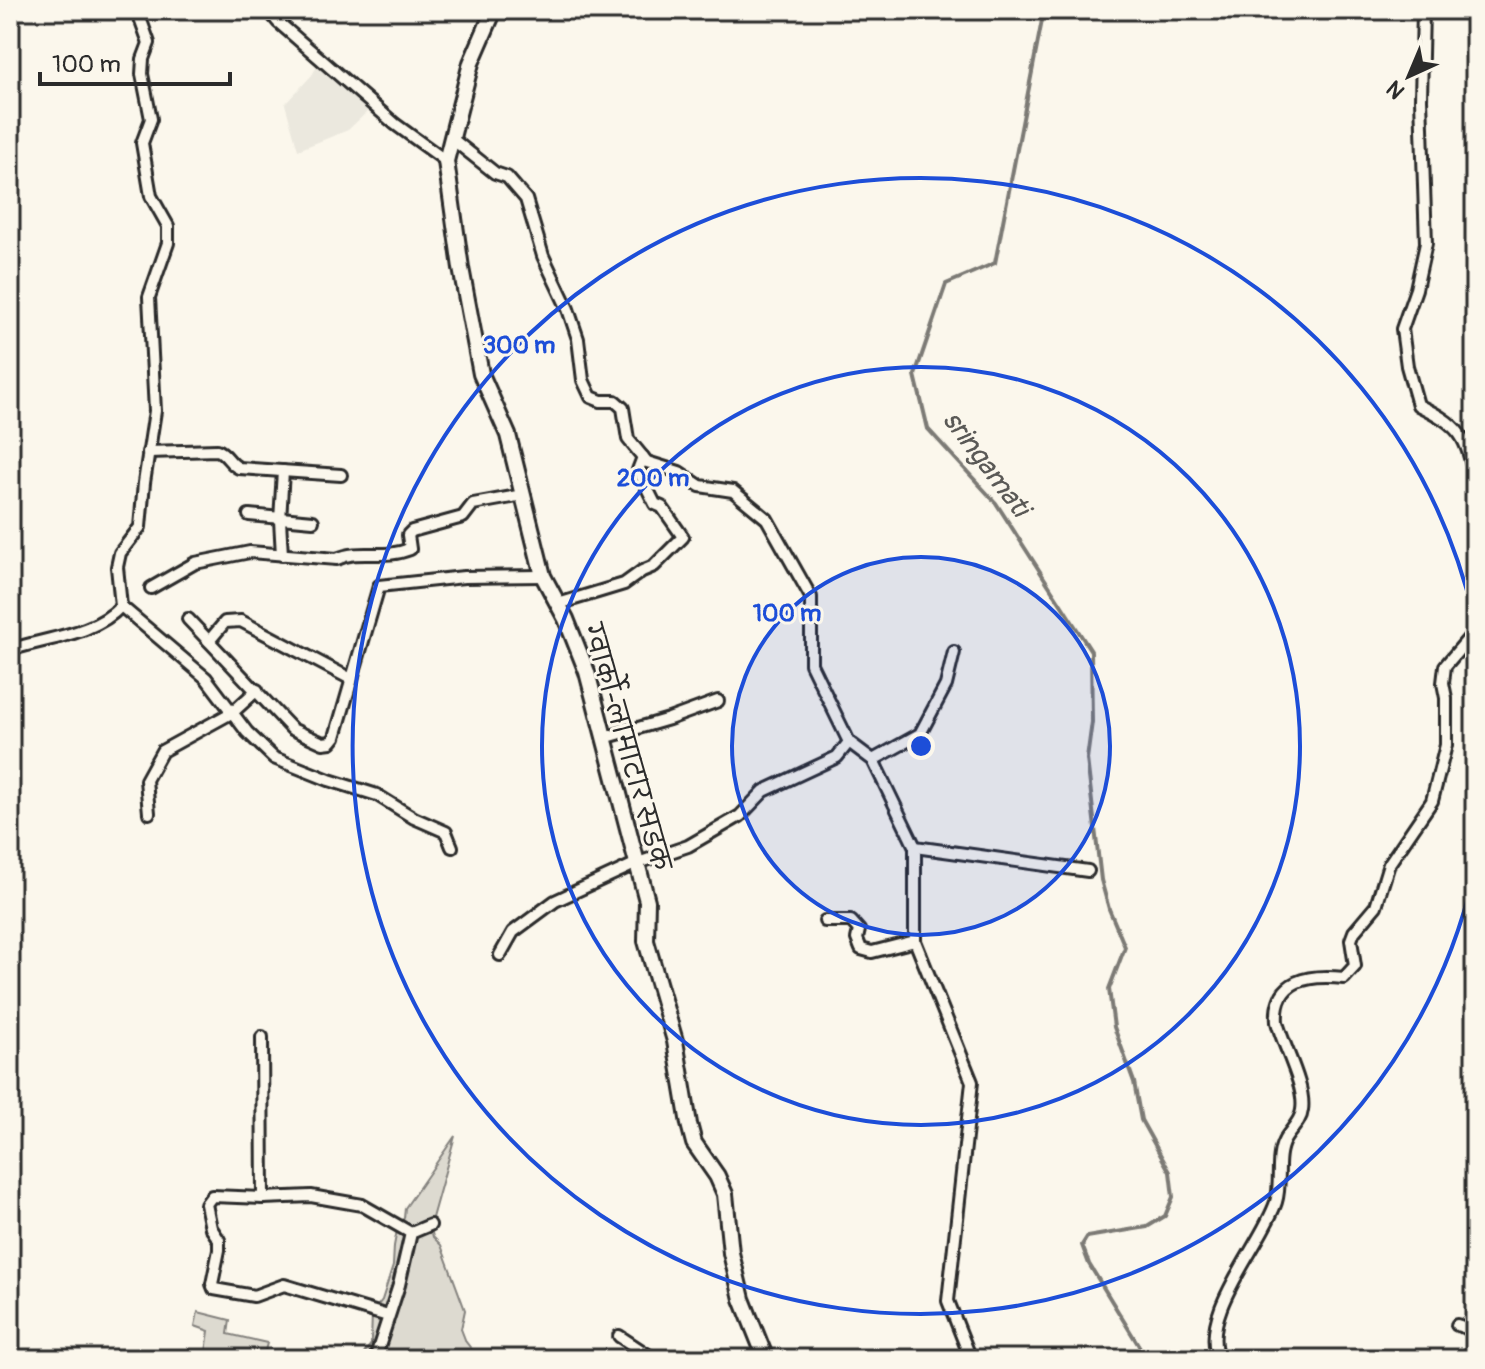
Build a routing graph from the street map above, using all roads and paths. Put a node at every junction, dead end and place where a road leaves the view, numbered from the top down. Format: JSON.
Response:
{"nodes":[{"id":1,"x":140,"y":10,"type":"edge"},
{"id":2,"x":268,"y":10,"type":"edge"},
{"id":3,"x":494,"y":10,"type":"edge"},
{"id":4,"x":1423,"y":10,"type":"edge"},
{"id":5,"x":451,"y":138,"type":"junction"},
{"id":6,"x":446,"y":161,"type":"junction"},
{"id":7,"x":148,"y":452,"type":"junction"},
{"id":8,"x":643,"y":457,"type":"junction"},
{"id":9,"x":283,"y":471,"type":"junction"},
{"id":10,"x":341,"y":475,"type":"dead end"},
{"id":11,"x":1475,"y":482,"type":"edge"},
{"id":12,"x":523,"y":495,"type":"junction"},
{"id":13,"x":249,"y":515,"type":"dead end"},
{"id":14,"x":280,"y":520,"type":"junction"},
{"id":15,"x":313,"y":521,"type":"dead end"},
{"id":16,"x":282,"y":555,"type":"junction"},
{"id":17,"x":543,"y":576,"type":"junction"},
{"id":18,"x":151,"y":588,"type":"dead end"},
{"id":19,"x":558,"y":604,"type":"junction"},
{"id":20,"x":121,"y":606,"type":"junction"},
{"id":21,"x":188,"y":619,"type":"dead end"},
{"id":22,"x":1475,"y":631,"type":"edge"},
{"id":23,"x":209,"y":641,"type":"junction"},
{"id":24,"x":10,"y":650,"type":"edge"},
{"id":25,"x":954,"y":652,"type":"dead end"},
{"id":26,"x":351,"y":679,"type":"junction"},
{"id":27,"x":257,"y":690,"type":"junction"},
{"id":28,"x":718,"y":701,"type":"dead end"},
{"id":29,"x":233,"y":712,"type":"junction"},
{"id":30,"x":604,"y":738,"type":"junction"},
{"id":31,"x":849,"y":742,"type":"junction"},
{"id":32,"x":873,"y":760,"type":"junction"},
{"id":33,"x":149,"y":813,"type":"dead end"},
{"id":34,"x":452,"y":847,"type":"dead end"},
{"id":35,"x":915,"y":847,"type":"junction"},
{"id":36,"x":635,"y":864,"type":"junction"},
{"id":37,"x":1088,"y":871,"type":"dead end"},
{"id":38,"x":825,"y":921,"type":"dead end"},
{"id":39,"x":915,"y":941,"type":"junction"},
{"id":40,"x":500,"y":955,"type":"dead end"},
{"id":41,"x":262,"y":1037,"type":"dead end"},
{"id":42,"x":263,"y":1198,"type":"junction"},
{"id":43,"x":430,"y":1225,"type":"dead end"},
{"id":44,"x":411,"y":1233,"type":"junction"},
{"id":45,"x":388,"y":1316,"type":"junction"},
{"id":46,"x":1457,"y":1325,"type":"dead end"},
{"id":47,"x":1475,"y":1331,"type":"edge"},
{"id":48,"x":619,"y":1336,"type":"dead end"},
{"id":49,"x":1475,"y":1353,"type":"edge"},
{"id":50,"x":375,"y":1359,"type":"edge"},
{"id":51,"x":654,"y":1359,"type":"edge"},
{"id":52,"x":766,"y":1359,"type":"edge"},
{"id":53,"x":971,"y":1359,"type":"edge"},
{"id":54,"x":1219,"y":1359,"type":"edge"},
{"id":55,"x":1473,"y":1359,"type":"edge"}],
"edges":[{"from":1,"to":7,"type":"street"},
{"from":2,"to":6,"type":"street"},
{"from":3,"to":5,"type":"main road","name":"ग्वार्को-लामाटार सडक"},
{"from":4,"to":11,"type":"street"},
{"from":5,"to":6,"type":"main road","name":"ग्वार्को-लामाटार सडक"},
{"from":5,"to":8,"type":"street"},
{"from":6,"to":12,"type":"main road","name":"ग्वार्को-लामाटार सडक"},
{"from":7,"to":9,"type":"street"},
{"from":7,"to":20,"type":"street"},
{"from":8,"to":19,"type":"street"},
{"from":8,"to":31,"type":"street"},
{"from":9,"to":10,"type":"street"},
{"from":9,"to":14,"type":"street"},
{"from":12,"to":16,"type":"street"},
{"from":12,"to":17,"type":"main road","name":"ग्वार्को-लामाटार सडक"},
{"from":13,"to":14,"type":"street"},
{"from":14,"to":15,"type":"street"},
{"from":14,"to":16,"type":"street"},
{"from":16,"to":18,"type":"street"},
{"from":17,"to":19,"type":"main road","name":"ग्वार्को-लामाटार सडक"},
{"from":17,"to":26,"type":"street"},
{"from":19,"to":30,"type":"main road","name":"ग्वार्को-लामाटार सडक"},
{"from":20,"to":24,"type":"street"},
{"from":20,"to":29,"type":"street"},
{"from":21,"to":23,"type":"street"},
{"from":22,"to":54,"type":"street"},
{"from":23,"to":26,"type":"street"},
{"from":23,"to":27,"type":"street"},
{"from":25,"to":32,"type":"street"},
{"from":26,"to":27,"type":"street"},
{"from":27,"to":29,"type":"street"},
{"from":28,"to":30,"type":"street"},
{"from":29,"to":33,"type":"street"},
{"from":29,"to":34,"type":"street"},
{"from":30,"to":36,"type":"main road","name":"ग्वार्को-लामाटार सडक"},
{"from":31,"to":32,"type":"street"},
{"from":31,"to":36,"type":"street"},
{"from":32,"to":35,"type":"street"},
{"from":35,"to":37,"type":"street"},
{"from":35,"to":39,"type":"street"},
{"from":36,"to":40,"type":"street"},
{"from":36,"to":52,"type":"main road","name":"ग्वार्को-लामाटार सडक"},
{"from":38,"to":39,"type":"street"},
{"from":39,"to":53,"type":"street"},
{"from":41,"to":42,"type":"street"},
{"from":42,"to":44,"type":"street"},
{"from":42,"to":45,"type":"street"},
{"from":43,"to":44,"type":"street"},
{"from":44,"to":45,"type":"street"},
{"from":45,"to":50,"type":"street"},
{"from":46,"to":47,"type":"street"},
{"from":48,"to":51,"type":"street"},
{"from":49,"to":55,"type":"street"}]}
